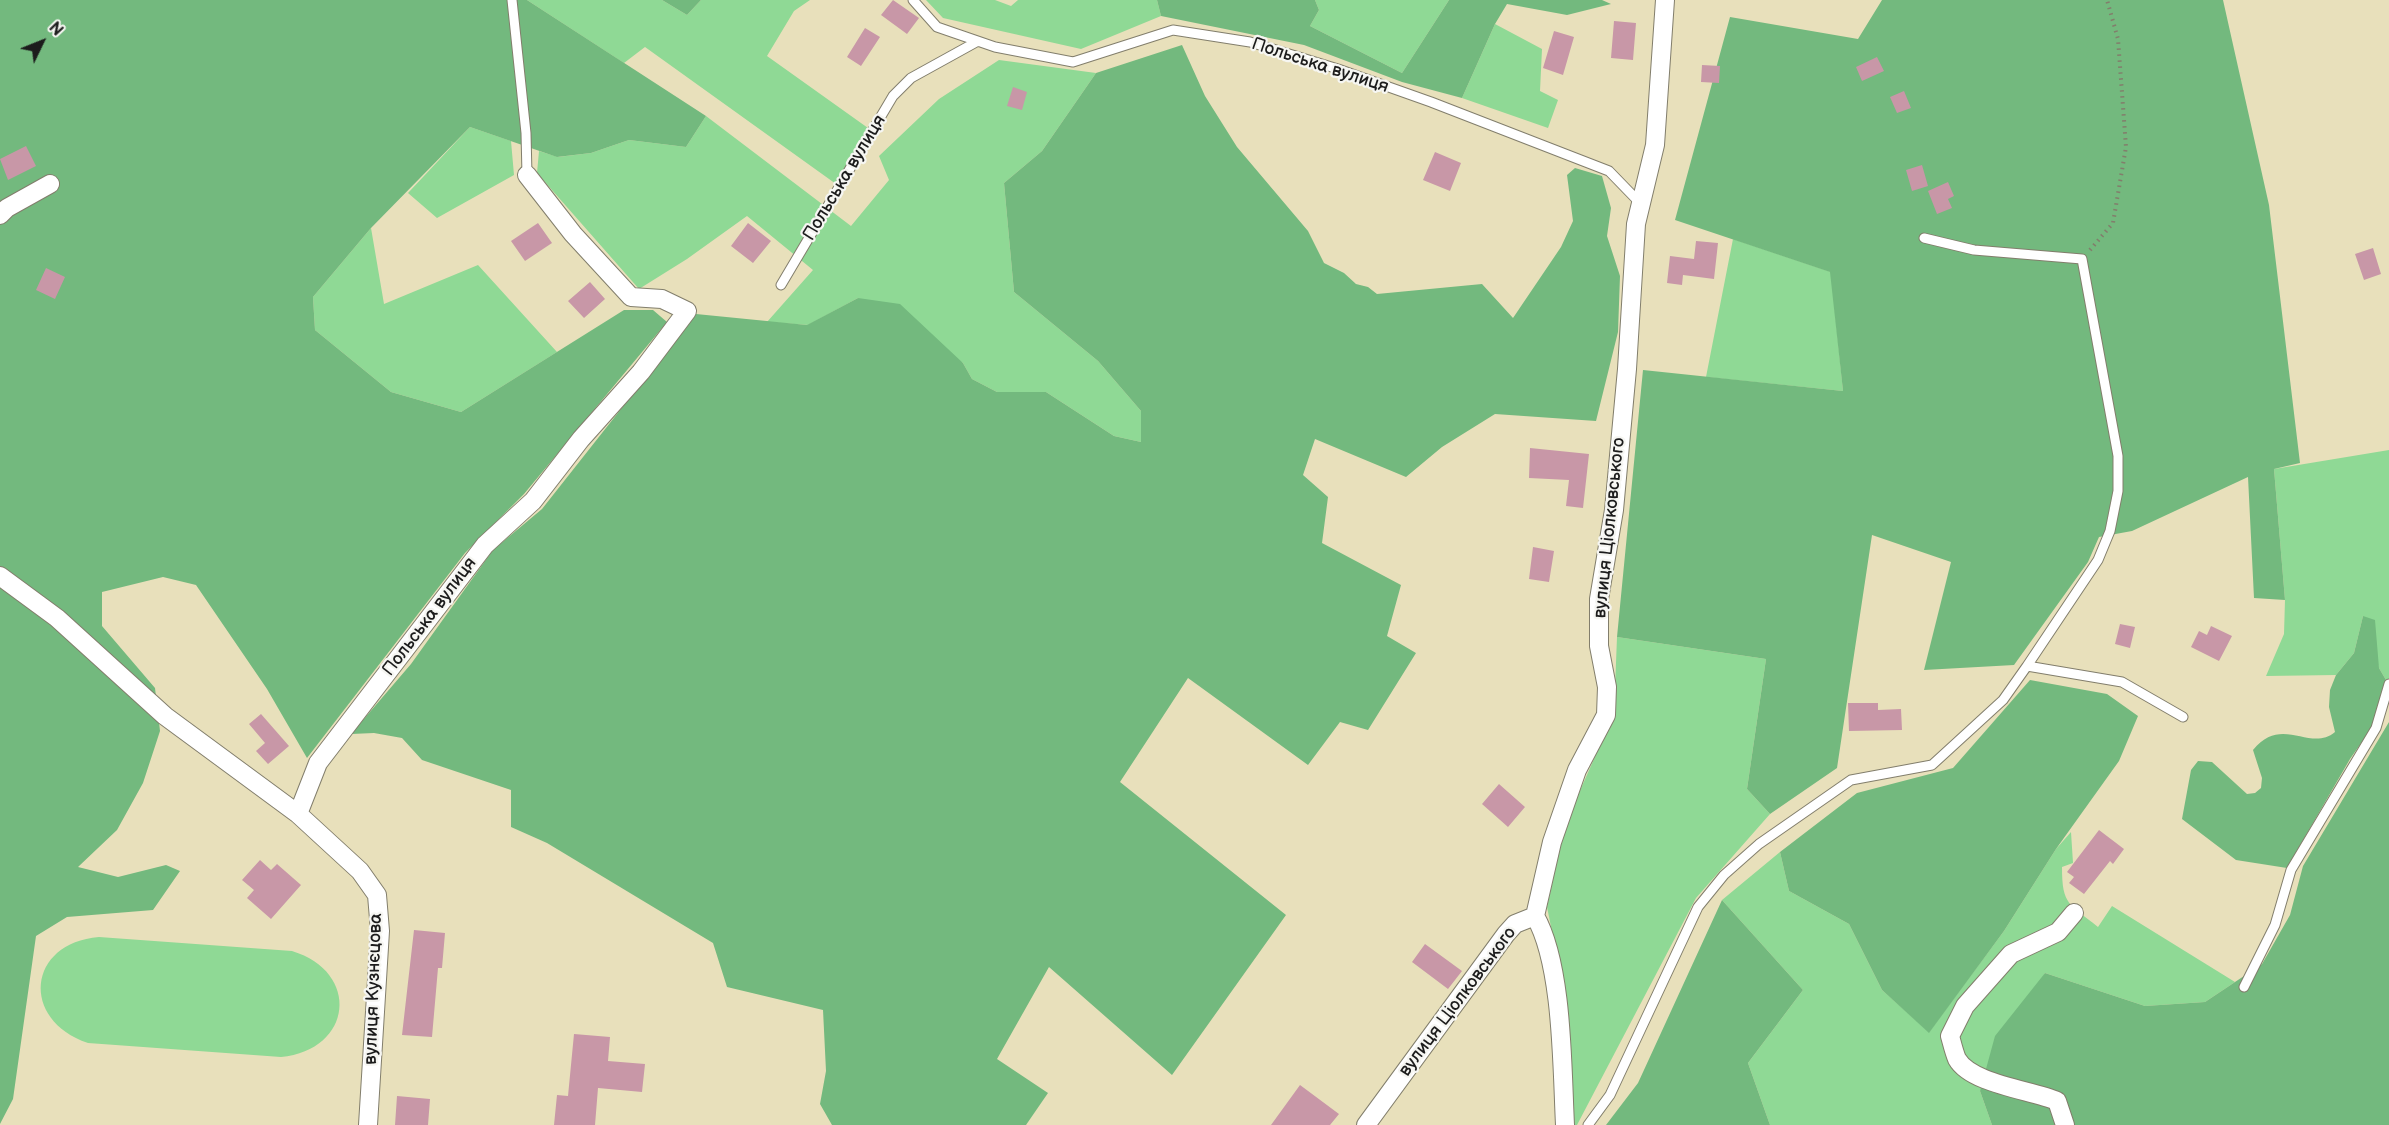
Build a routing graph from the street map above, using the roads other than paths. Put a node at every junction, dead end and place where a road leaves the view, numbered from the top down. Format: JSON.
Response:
{"nodes":[{"id":1,"x":512,"y":0,"type":"edge"},
{"id":2,"x":913,"y":0,"type":"edge"},
{"id":3,"x":1665,"y":0,"type":"edge"},
{"id":4,"x":978,"y":41,"type":"junction"},
{"id":5,"x":527,"y":175,"type":"joint"},
{"id":6,"x":50,"y":184,"type":"dead end"},
{"id":7,"x":1641,"y":204,"type":"junction"},
{"id":8,"x":0,"y":215,"type":"edge"},
{"id":9,"x":1924,"y":238,"type":"dead end"},
{"id":10,"x":781,"y":285,"type":"dead end"},
{"id":11,"x":0,"y":576,"type":"edge"},
{"id":12,"x":2027,"y":666,"type":"junction"},
{"id":13,"x":2389,"y":684,"type":"edge"},
{"id":14,"x":2183,"y":717,"type":"dead end"},
{"id":15,"x":298,"y":814,"type":"junction"},
{"id":16,"x":2074,"y":913,"type":"dead end"},
{"id":17,"x":1535,"y":916,"type":"junction"},
{"id":18,"x":2244,"y":987,"type":"dead end"},
{"id":19,"x":368,"y":1125,"type":"edge"},
{"id":20,"x":1366,"y":1125,"type":"edge"},
{"id":21,"x":1565,"y":1125,"type":"edge"},
{"id":22,"x":1588,"y":1125,"type":"edge"},
{"id":23,"x":2065,"y":1125,"type":"edge"}],
"edges":[{"from":1,"to":5,"type":"lane"},
{"from":2,"to":4,"type":"lane","name":"Польська вулиця"},
{"from":3,"to":7,"type":"street","name":"вулиця Ціолковського"},
{"from":4,"to":7,"type":"lane","name":"Польська вулиця"},
{"from":4,"to":10,"type":"lane","name":"Польська вулиця"},
{"from":5,"to":15,"type":"street","name":"Польська вулиця"},
{"from":6,"to":8,"type":"street"},
{"from":7,"to":17,"type":"street","name":"вулиця Ціолковського"},
{"from":9,"to":12,"type":"lane"},
{"from":11,"to":15,"type":"street"},
{"from":12,"to":14,"type":"lane"},
{"from":12,"to":22,"type":"lane"},
{"from":13,"to":18,"type":"lane"},
{"from":15,"to":19,"type":"street","name":"вулиця Кузнєцова"},
{"from":16,"to":23,"type":"street"},
{"from":17,"to":20,"type":"street","name":"вулиця Ціолковського"},
{"from":17,"to":21,"type":"street"}]}
